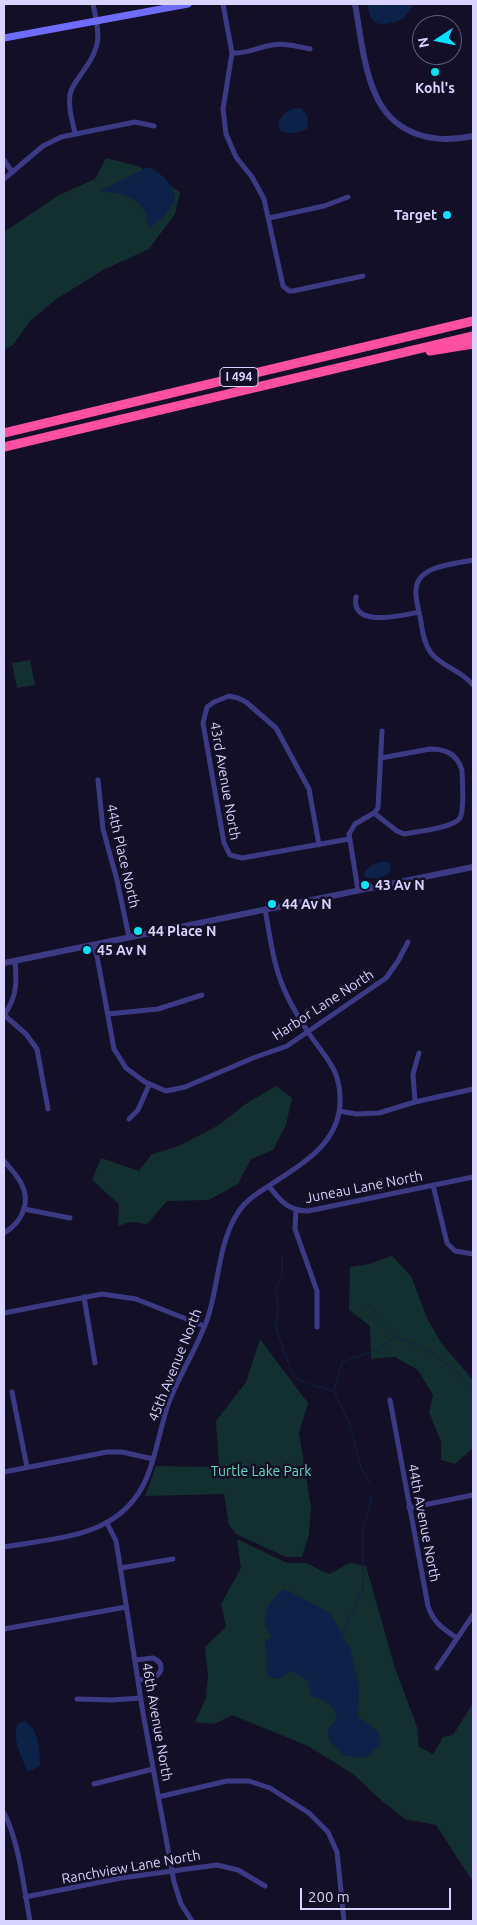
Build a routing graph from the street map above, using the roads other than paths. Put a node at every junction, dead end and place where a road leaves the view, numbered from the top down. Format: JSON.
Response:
{"nodes":[{"id":1,"x":92,"y":4,"type":"edge"},
{"id":2,"x":188,"y":4,"type":"edge"},
{"id":3,"x":223,"y":4,"type":"edge"},
{"id":4,"x":355,"y":4,"type":"edge"},
{"id":5,"x":96,"y":21,"type":"junction"},
{"id":6,"x":4,"y":38,"type":"edge"},
{"id":7,"x":310,"y":49,"type":"dead end"},
{"id":8,"x":232,"y":53,"type":"junction"},
{"id":9,"x":154,"y":126,"type":"dead end"},
{"id":10,"x":75,"y":133,"type":"junction"},
{"id":11,"x":473,"y":136,"type":"edge"},
{"id":12,"x":4,"y":160,"type":"edge"},
{"id":13,"x":12,"y":172,"type":"junction"},
{"id":14,"x":4,"y":179,"type":"edge"},
{"id":15,"x":348,"y":197,"type":"dead end"},
{"id":16,"x":269,"y":218,"type":"junction"},
{"id":17,"x":363,"y":276,"type":"dead end"},
{"id":18,"x":473,"y":321,"type":"edge"},
{"id":19,"x":473,"y":336,"type":"edge"},
{"id":20,"x":473,"y":344,"type":"edge"},
{"id":21,"x":403,"y":352,"type":"junction"},
{"id":22,"x":4,"y":433,"type":"edge"},
{"id":23,"x":4,"y":447,"type":"edge"},
{"id":24,"x":473,"y":560,"type":"edge"},
{"id":25,"x":356,"y":597,"type":"dead end"},
{"id":26,"x":419,"y":612,"type":"junction"},
{"id":27,"x":471,"y":683,"type":"edge"},
{"id":28,"x":382,"y":731,"type":"dead end"},
{"id":29,"x":381,"y":758,"type":"junction"},
{"id":30,"x":98,"y":780,"type":"dead end"},
{"id":31,"x":374,"y":813,"type":"junction"},
{"id":32,"x":349,"y":839,"type":"junction"},
{"id":33,"x":319,"y":845,"type":"junction"},
{"id":34,"x":473,"y":867,"type":"edge"},
{"id":35,"x":358,"y":890,"type":"junction"},
{"id":36,"x":265,"y":909,"type":"junction"},
{"id":37,"x":129,"y":937,"type":"junction"},
{"id":38,"x":408,"y":942,"type":"dead end"},
{"id":39,"x":93,"y":944,"type":"junction"},
{"id":40,"x":15,"y":961,"type":"junction"},
{"id":41,"x":4,"y":963,"type":"edge"},
{"id":42,"x":202,"y":995,"type":"dead end"},
{"id":43,"x":108,"y":1014,"type":"junction"},
{"id":44,"x":4,"y":1015,"type":"edge"},
{"id":45,"x":308,"y":1032,"type":"junction"},
{"id":46,"x":420,"y":1053,"type":"dead end"},
{"id":47,"x":149,"y":1085,"type":"junction"},
{"id":48,"x":473,"y":1089,"type":"edge"},
{"id":49,"x":415,"y":1102,"type":"junction"},
{"id":50,"x":48,"y":1109,"type":"dead end"},
{"id":51,"x":339,"y":1111,"type":"junction"},
{"id":52,"x":129,"y":1119,"type":"dead end"},
{"id":53,"x":4,"y":1161,"type":"edge"},
{"id":54,"x":473,"y":1177,"type":"edge"},
{"id":55,"x":433,"y":1185,"type":"junction"},
{"id":56,"x":269,"y":1186,"type":"junction"},
{"id":57,"x":24,"y":1209,"type":"junction"},
{"id":58,"x":296,"y":1210,"type":"junction"},
{"id":59,"x":70,"y":1218,"type":"dead end"},
{"id":60,"x":4,"y":1233,"type":"edge"},
{"id":61,"x":473,"y":1254,"type":"edge"},
{"id":62,"x":84,"y":1296,"type":"junction"},
{"id":63,"x":4,"y":1313,"type":"edge"},
{"id":64,"x":204,"y":1326,"type":"junction"},
{"id":65,"x":317,"y":1327,"type":"dead end"},
{"id":66,"x":95,"y":1363,"type":"dead end"},
{"id":67,"x":12,"y":1392,"type":"dead end"},
{"id":68,"x":390,"y":1400,"type":"dead end"},
{"id":69,"x":153,"y":1459,"type":"junction"},
{"id":70,"x":26,"y":1467,"type":"junction"},
{"id":71,"x":4,"y":1472,"type":"edge"},
{"id":72,"x":473,"y":1495,"type":"edge"},
{"id":73,"x":410,"y":1508,"type":"junction"},
{"id":74,"x":107,"y":1523,"type":"junction"},
{"id":75,"x":4,"y":1547,"type":"edge"},
{"id":76,"x":173,"y":1559,"type":"dead end"},
{"id":77,"x":121,"y":1568,"type":"junction"},
{"id":78,"x":126,"y":1607,"type":"junction"},
{"id":79,"x":473,"y":1615,"type":"edge"},
{"id":80,"x":4,"y":1629,"type":"edge"},
{"id":81,"x":457,"y":1638,"type":"junction"},
{"id":82,"x":135,"y":1660,"type":"junction"},
{"id":83,"x":437,"y":1668,"type":"dead end"},
{"id":84,"x":138,"y":1680,"type":"junction"},
{"id":85,"x":141,"y":1698,"type":"junction"},
{"id":86,"x":77,"y":1699,"type":"dead end"},
{"id":87,"x":153,"y":1769,"type":"junction"},
{"id":88,"x":94,"y":1784,"type":"dead end"},
{"id":89,"x":158,"y":1797,"type":"junction"},
{"id":90,"x":4,"y":1813,"type":"edge"},
{"id":91,"x":172,"y":1872,"type":"junction"},
{"id":92,"x":265,"y":1886,"type":"dead end"},
{"id":93,"x":25,"y":1897,"type":"junction"},
{"id":94,"x":30,"y":1921,"type":"edge"},
{"id":95,"x":192,"y":1921,"type":"edge"},
{"id":96,"x":344,"y":1921,"type":"edge"}],
"edges":[{"from":1,"to":5,"type":"street"},
{"from":2,"to":5,"type":"main road"},
{"from":3,"to":8,"type":"street"},
{"from":4,"to":11,"type":"street"},
{"from":5,"to":6,"type":"main road"},
{"from":5,"to":10,"type":"street"},
{"from":7,"to":8,"type":"street"},
{"from":8,"to":16,"type":"street"},
{"from":9,"to":10,"type":"street"},
{"from":10,"to":13,"type":"street"},
{"from":12,"to":13,"type":"street"},
{"from":13,"to":14,"type":"street"},
{"from":15,"to":16,"type":"street"},
{"from":16,"to":17,"type":"street"},
{"from":18,"to":22,"type":"highway","number":"I 494"},
{"from":19,"to":21,"type":"highway","number":"I 494"},
{"from":20,"to":21,"type":"highway"},
{"from":21,"to":23,"type":"highway","number":"I 494"},
{"from":24,"to":26,"type":"street"},
{"from":25,"to":26,"type":"street"},
{"from":26,"to":27,"type":"street"},
{"from":28,"to":29,"type":"street"},
{"from":29,"to":31,"type":"street"},
{"from":29,"to":31,"type":"street"},
{"from":30,"to":37,"type":"street","name":"44th Place North"},
{"from":31,"to":32,"type":"street"},
{"from":32,"to":33,"type":"street","name":"43rd Avenue North"},
{"from":32,"to":35,"type":"street"},
{"from":33,"to":33,"type":"street","name":"43rd Avenue North"},
{"from":34,"to":35,"type":"street"},
{"from":35,"to":36,"type":"street"},
{"from":36,"to":37,"type":"street"},
{"from":36,"to":45,"type":"street"},
{"from":37,"to":39,"type":"street"},
{"from":38,"to":45,"type":"street","name":"Harbor Lane North"},
{"from":39,"to":40,"type":"street"},
{"from":39,"to":43,"type":"street"},
{"from":40,"to":41,"type":"street"},
{"from":40,"to":44,"type":"street"},
{"from":42,"to":43,"type":"street"},
{"from":43,"to":47,"type":"street"},
{"from":44,"to":50,"type":"street"},
{"from":45,"to":47,"type":"street","name":"Harbor Lane North"},
{"from":45,"to":51,"type":"street"},
{"from":46,"to":49,"type":"street"},
{"from":47,"to":52,"type":"street"},
{"from":48,"to":49,"type":"street"},
{"from":49,"to":51,"type":"street"},
{"from":51,"to":56,"type":"street"},
{"from":53,"to":57,"type":"street"},
{"from":54,"to":55,"type":"street","name":"Juneau Lane North"},
{"from":55,"to":58,"type":"street","name":"Juneau Lane North"},
{"from":55,"to":61,"type":"street"},
{"from":56,"to":58,"type":"street","name":"Juneau Lane North"},
{"from":56,"to":64,"type":"street","name":"45th Avenue North"},
{"from":57,"to":59,"type":"street"},
{"from":57,"to":60,"type":"street"},
{"from":58,"to":65,"type":"street"},
{"from":62,"to":63,"type":"street"},
{"from":62,"to":64,"type":"street"},
{"from":62,"to":66,"type":"street"},
{"from":64,"to":69,"type":"street","name":"45th Avenue North"},
{"from":67,"to":70,"type":"street"},
{"from":68,"to":73,"type":"street","name":"44th Avenue North"},
{"from":69,"to":70,"type":"street"},
{"from":69,"to":74,"type":"street","name":"45th Avenue North"},
{"from":70,"to":71,"type":"street"},
{"from":72,"to":73,"type":"street"},
{"from":73,"to":81,"type":"street","name":"44th Avenue North"},
{"from":74,"to":75,"type":"street","name":"45th Avenue North"},
{"from":74,"to":77,"type":"street","name":"46th Avenue North"},
{"from":76,"to":77,"type":"street"},
{"from":77,"to":78,"type":"street","name":"46th Avenue North"},
{"from":78,"to":80,"type":"street"},
{"from":78,"to":82,"type":"street","name":"46th Avenue North"},
{"from":79,"to":81,"type":"street"},
{"from":81,"to":83,"type":"street"},
{"from":82,"to":84,"type":"street","name":"46th Avenue North"},
{"from":82,"to":84,"type":"street"},
{"from":84,"to":85,"type":"street","name":"46th Avenue North"},
{"from":85,"to":86,"type":"street"},
{"from":85,"to":87,"type":"street","name":"46th Avenue North"},
{"from":87,"to":88,"type":"street"},
{"from":87,"to":89,"type":"street","name":"46th Avenue North"},
{"from":89,"to":91,"type":"street","name":"46th Avenue North"},
{"from":89,"to":96,"type":"street"},
{"from":90,"to":93,"type":"street"},
{"from":91,"to":92,"type":"street","name":"Ranchview Lane North"},
{"from":91,"to":93,"type":"street","name":"Ranchview Lane North"},
{"from":91,"to":95,"type":"street","name":"46th Avenue North"},
{"from":93,"to":94,"type":"street"}]}
